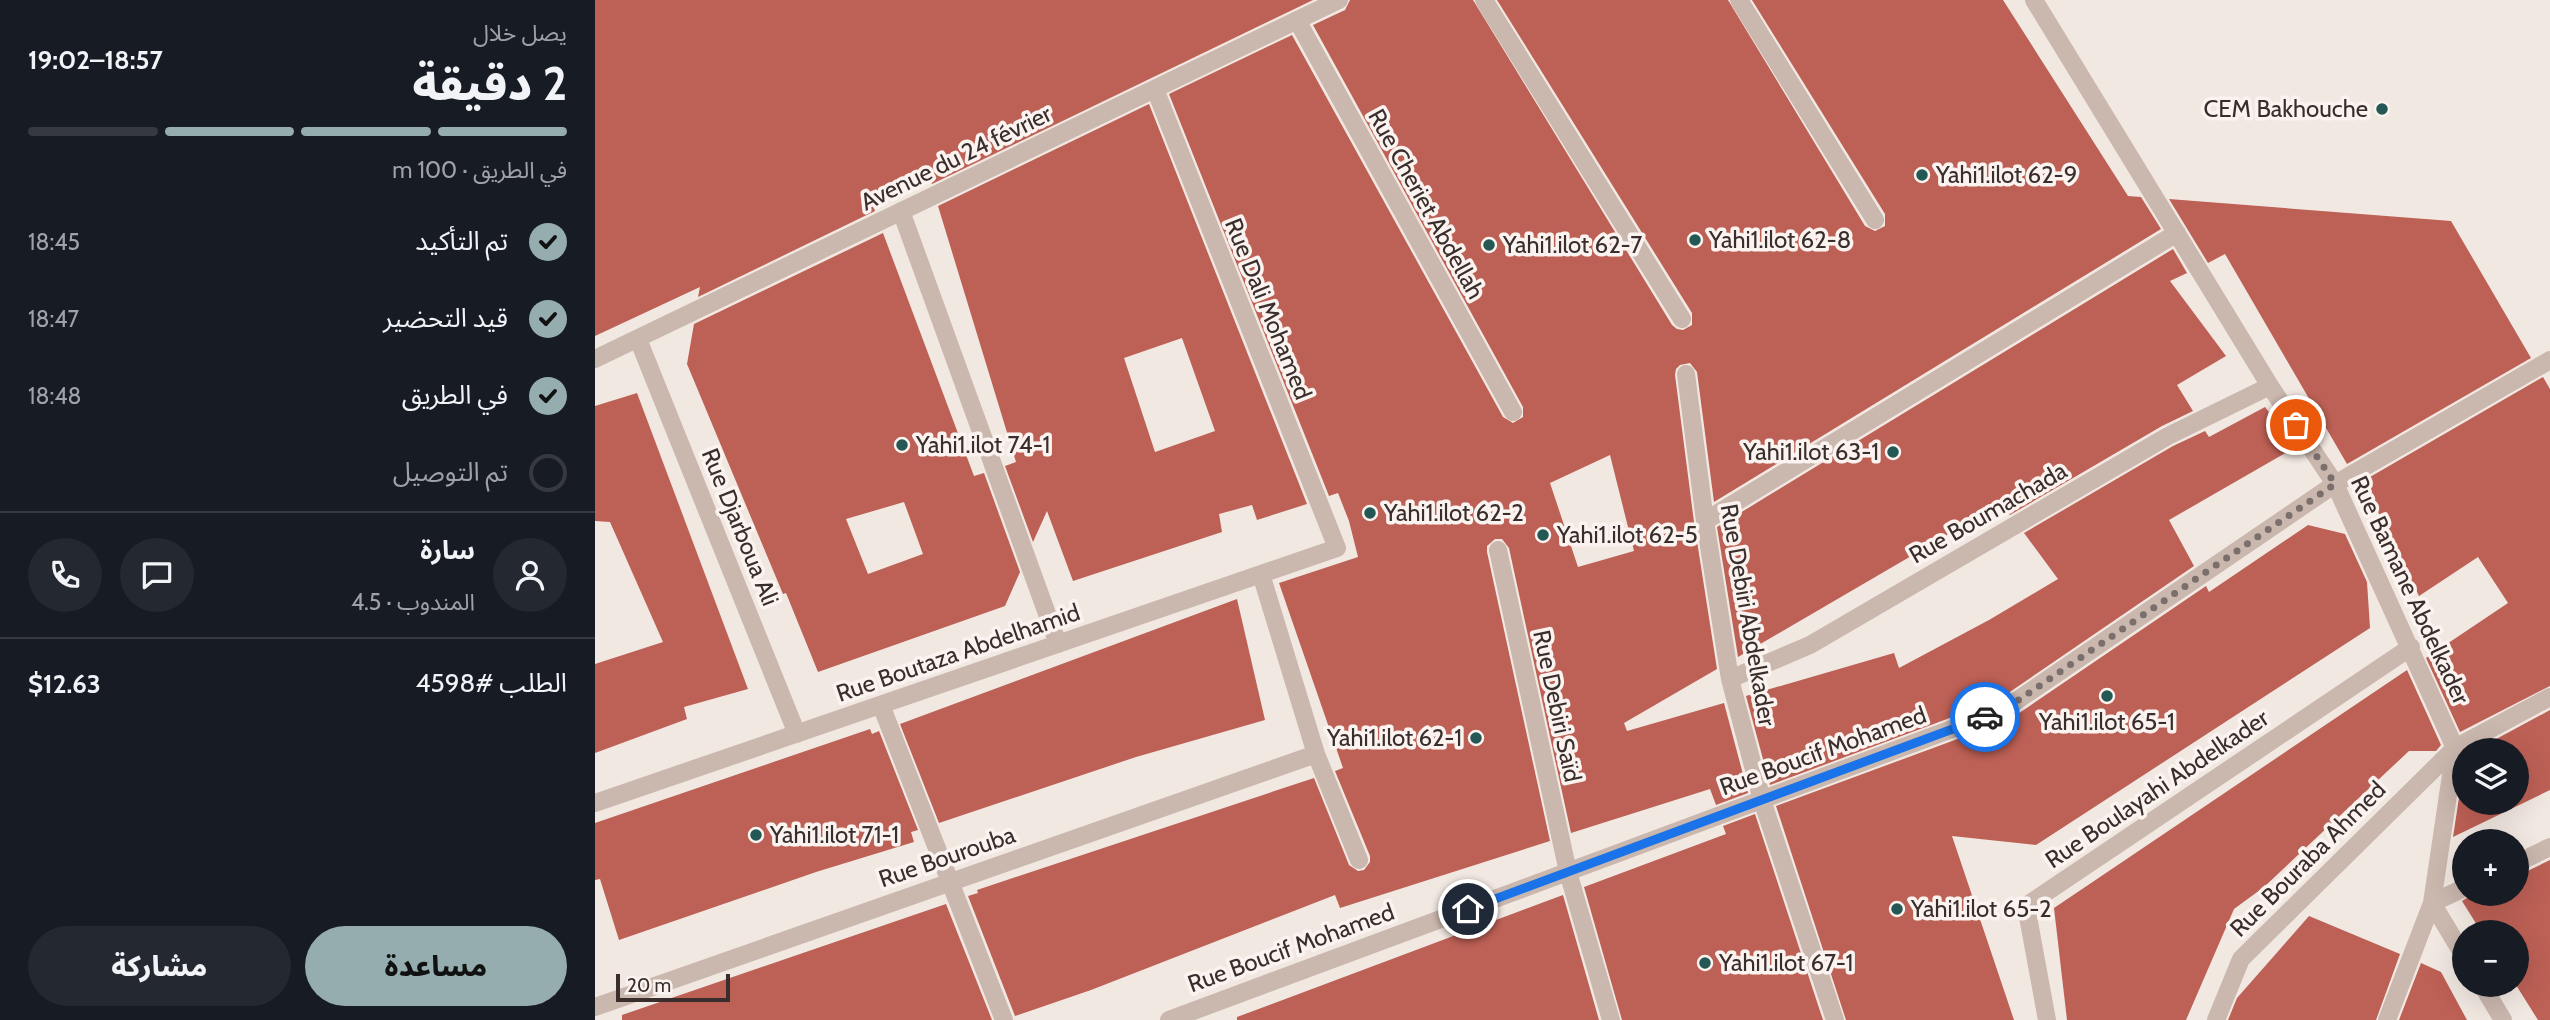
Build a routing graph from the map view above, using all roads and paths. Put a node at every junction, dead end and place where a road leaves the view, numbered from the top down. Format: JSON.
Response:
{"nodes":[{"id":1,"x":1339,"y":0,"type":"edge"},
{"id":2,"x":1485,"y":0,"type":"edge"},
{"id":3,"x":1739,"y":0,"type":"edge"},
{"id":4,"x":2034,"y":0,"type":"edge"},
{"id":5,"x":1297,"y":20,"type":"junction"},
{"id":6,"x":1155,"y":89,"type":"junction"},
{"id":7,"x":901,"y":211,"type":"junction"},
{"id":8,"x":1875,"y":220,"type":"dead end"},
{"id":9,"x":2177,"y":233,"type":"junction"},
{"id":10,"x":1682,"y":319,"type":"dead end"},
{"id":11,"x":638,"y":339,"type":"junction"},
{"id":12,"x":595,"y":359,"type":"edge"},
{"id":13,"x":2550,"y":360,"type":"edge"},
{"id":14,"x":1686,"y":374,"type":"dead end"},
{"id":15,"x":2270,"y":386,"type":"junction"},
{"id":16,"x":1513,"y":412,"type":"dead end"},
{"id":17,"x":2335,"y":484,"type":"junction"},
{"id":18,"x":1705,"y":522,"type":"junction"},
{"id":19,"x":1337,"y":548,"type":"joint"},
{"id":20,"x":1498,"y":550,"type":"dead end"},
{"id":21,"x":1261,"y":574,"type":"junction"},
{"id":22,"x":1058,"y":644,"type":"junction"},
{"id":23,"x":2411,"y":647,"type":"junction"},
{"id":24,"x":1730,"y":679,"type":"junction"},
{"id":25,"x":2550,"y":697,"type":"edge"},
{"id":26,"x":881,"y":705,"type":"junction"},
{"id":27,"x":797,"y":734,"type":"junction"},
{"id":28,"x":2474,"y":738,"type":"edge"},
{"id":29,"x":2452,"y":741,"type":"edge"},
{"id":30,"x":2452,"y":751,"type":"edge"},
{"id":31,"x":1316,"y":754,"type":"junction"},
{"id":32,"x":2452,"y":768,"type":"edge"},
{"id":33,"x":1762,"y":800,"type":"junction"},
{"id":34,"x":595,"y":803,"type":"edge"},
{"id":35,"x":2550,"y":847,"type":"edge"},
{"id":36,"x":2529,"y":857,"type":"edge"},
{"id":37,"x":1359,"y":860,"type":"dead end"},
{"id":38,"x":1568,"y":872,"type":"junction"},
{"id":39,"x":951,"y":882,"type":"junction"},
{"id":40,"x":2452,"y":894,"type":"edge"},
{"id":41,"x":2432,"y":903,"type":"junction"},
{"id":42,"x":2452,"y":936,"type":"edge"},
{"id":43,"x":2489,"y":997,"type":"edge"},
{"id":44,"x":595,"y":1007,"type":"edge"},
{"id":45,"x":1004,"y":1020,"type":"edge"},
{"id":46,"x":1168,"y":1020,"type":"edge"},
{"id":47,"x":1611,"y":1020,"type":"edge"},
{"id":48,"x":1835,"y":1020,"type":"edge"},
{"id":49,"x":2047,"y":1020,"type":"edge"},
{"id":50,"x":2216,"y":1020,"type":"edge"},
{"id":51,"x":2387,"y":1020,"type":"edge"},
{"id":52,"x":2503,"y":1020,"type":"edge"}],
"edges":[{"from":1,"to":5,"type":"street","name":"Avenue du 24 février"},
{"from":2,"to":10,"type":"street"},
{"from":3,"to":8,"type":"street"},
{"from":4,"to":9,"type":"street","name":"Rue Bamane Abdelkader"},
{"from":5,"to":6,"type":"street","name":"Avenue du 24 février"},
{"from":5,"to":16,"type":"street","name":"Rue Cheriet Abdellah"},
{"from":6,"to":7,"type":"street","name":"Avenue du 24 février"},
{"from":6,"to":19,"type":"street","name":"Rue Dali Mohamed"},
{"from":7,"to":11,"type":"street","name":"Avenue du 24 février"},
{"from":7,"to":22,"type":"street"},
{"from":9,"to":15,"type":"street","name":"Rue Bamane Abdelkader"},
{"from":9,"to":18,"type":"street"},
{"from":11,"to":12,"type":"street","name":"Avenue du 24 février"},
{"from":11,"to":27,"type":"street","name":"Rue Djarboua Ali"},
{"from":13,"to":17,"type":"street","name":"Rue Boucif Mohamed"},
{"from":14,"to":18,"type":"street","name":"Rue Debiri Abdelkader"},
{"from":15,"to":17,"type":"street","name":"Rue Bamane Abdelkader"},
{"from":15,"to":24,"type":"street","name":"Rue Boumachada"},
{"from":17,"to":23,"type":"street","name":"Rue Bamane Abdelkader"},
{"from":17,"to":33,"type":"street","name":"Rue Boucif Mohamed"},
{"from":18,"to":24,"type":"street","name":"Rue Debiri Abdelkader"},
{"from":19,"to":21,"type":"street","name":"Rue Boutaza Abdelhamid"},
{"from":20,"to":38,"type":"street","name":"Rue Debiri Saïd"},
{"from":21,"to":22,"type":"street","name":"Rue Boutaza Abdelhamid"},
{"from":21,"to":31,"type":"street"},
{"from":22,"to":26,"type":"street","name":"Rue Boutaza Abdelhamid"},
{"from":23,"to":29,"type":"street","name":"Rue Bamane Abdelkader"},
{"from":23,"to":49,"type":"street","name":"Rue Boulayahi Abdelkader"},
{"from":24,"to":33,"type":"street","name":"Rue Debiri Abdelkader"},
{"from":25,"to":28,"type":"street","name":"Rue Bouraba Ahmed"},
{"from":26,"to":27,"type":"street","name":"Rue Boutaza Abdelhamid"},
{"from":26,"to":39,"type":"street"},
{"from":27,"to":34,"type":"street","name":"Rue Boutaza Abdelhamid"},
{"from":30,"to":50,"type":"street","name":"Rue Bouraba Ahmed"},
{"from":31,"to":37,"type":"street"},
{"from":31,"to":39,"type":"street","name":"Rue Bourouba"},
{"from":32,"to":41,"type":"street"},
{"from":33,"to":38,"type":"street","name":"Rue Boucif Mohamed"},
{"from":33,"to":48,"type":"street","name":"Rue Debiri Abdelkader"},
{"from":35,"to":36,"type":"street"},
{"from":38,"to":46,"type":"street","name":"Rue Boucif Mohamed"},
{"from":38,"to":47,"type":"street","name":"Rue Debiri Saïd"},
{"from":39,"to":44,"type":"street","name":"Rue Bourouba"},
{"from":39,"to":45,"type":"street"},
{"from":40,"to":41,"type":"street"},
{"from":41,"to":42,"type":"street"},
{"from":41,"to":51,"type":"street"},
{"from":43,"to":52,"type":"street"}]}
